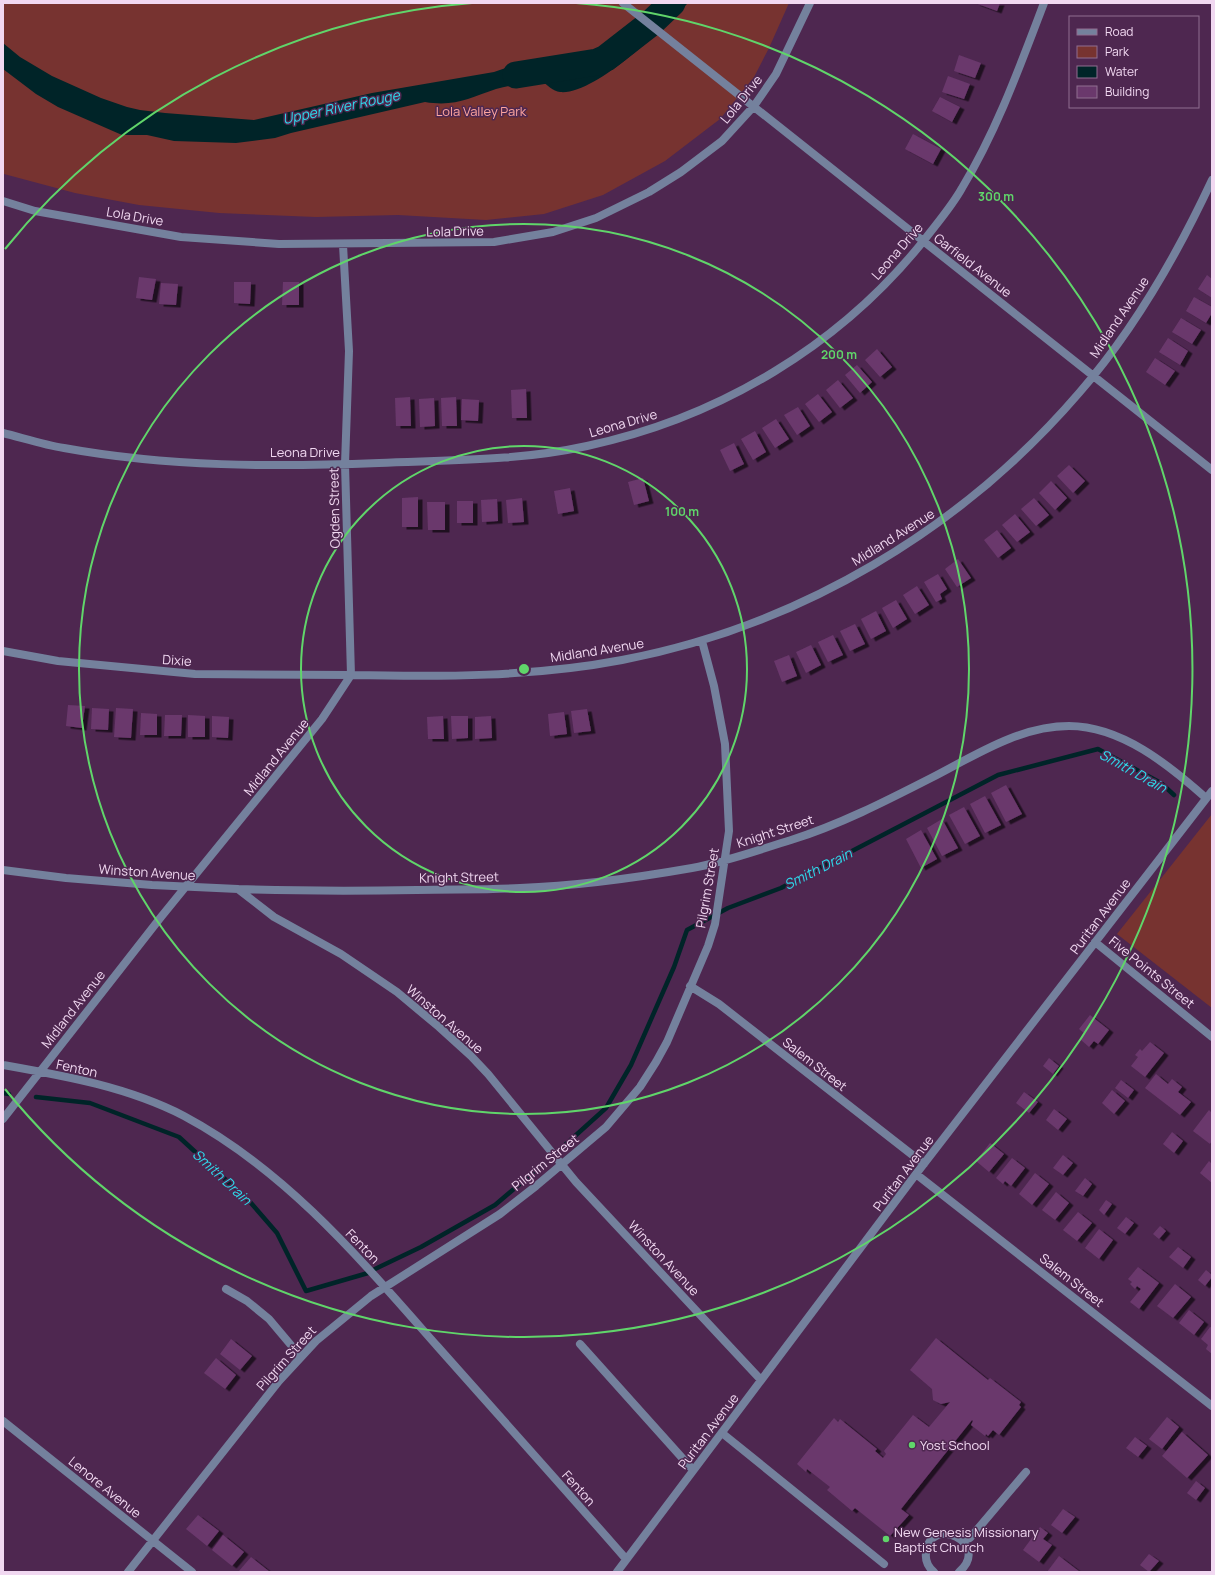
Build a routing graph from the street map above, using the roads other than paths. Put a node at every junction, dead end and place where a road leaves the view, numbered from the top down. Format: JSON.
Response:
{"nodes":[{"id":1,"x":623,"y":3,"type":"edge"},
{"id":2,"x":810,"y":3,"type":"edge"},
{"id":3,"x":1044,"y":3,"type":"edge"},
{"id":4,"x":754,"y":106,"type":"junction"},
{"id":5,"x":1211,"y":185,"type":"edge"},
{"id":6,"x":3,"y":202,"type":"edge"},
{"id":7,"x":923,"y":241,"type":"junction"},
{"id":8,"x":344,"y":245,"type":"junction"},
{"id":9,"x":1093,"y":376,"type":"junction"},
{"id":10,"x":3,"y":433,"type":"edge"},
{"id":11,"x":345,"y":464,"type":"junction"},
{"id":12,"x":1212,"y":470,"type":"edge"},
{"id":13,"x":702,"y":641,"type":"junction"},
{"id":14,"x":3,"y":652,"type":"edge"},
{"id":15,"x":351,"y":675,"type":"junction"},
{"id":16,"x":1212,"y":791,"type":"edge"},
{"id":17,"x":1206,"y":798,"type":"junction"},
{"id":18,"x":725,"y":860,"type":"junction"},
{"id":19,"x":3,"y":870,"type":"edge"},
{"id":20,"x":186,"y":886,"type":"junction"},
{"id":21,"x":238,"y":889,"type":"junction"},
{"id":22,"x":1095,"y":942,"type":"junction"},
{"id":23,"x":690,"y":986,"type":"junction"},
{"id":24,"x":1212,"y":1037,"type":"edge"},
{"id":25,"x":3,"y":1065,"type":"edge"},
{"id":26,"x":40,"y":1072,"type":"junction"},
{"id":27,"x":3,"y":1119,"type":"edge"},
{"id":28,"x":924,"y":1164,"type":"junction"},
{"id":29,"x":562,"y":1165,"type":"junction"},
{"id":30,"x":916,"y":1174,"type":"junction"},
{"id":31,"x":386,"y":1288,"type":"junction"},
{"id":32,"x":226,"y":1289,"type":"dead end"},
{"id":33,"x":580,"y":1344,"type":"dead end"},
{"id":34,"x":301,"y":1356,"type":"junction"},
{"id":35,"x":761,"y":1380,"type":"junction"},
{"id":36,"x":1212,"y":1406,"type":"edge"},
{"id":37,"x":3,"y":1421,"type":"edge"},
{"id":38,"x":722,"y":1433,"type":"junction"},
{"id":39,"x":693,"y":1470,"type":"junction"},
{"id":40,"x":1026,"y":1472,"type":"dead end"},
{"id":41,"x":962,"y":1540,"type":"junction"},
{"id":42,"x":153,"y":1541,"type":"junction"},
{"id":43,"x":626,"y":1559,"type":"junction"},
{"id":44,"x":884,"y":1564,"type":"dead end"},
{"id":45,"x":963,"y":1571,"type":"edge"},
{"id":46,"x":128,"y":1572,"type":"edge"},
{"id":47,"x":192,"y":1572,"type":"edge"},
{"id":48,"x":617,"y":1572,"type":"edge"},
{"id":49,"x":934,"y":1572,"type":"edge"}],
"edges":[{"from":1,"to":4,"type":"street","name":"Garfield Avenue"},
{"from":2,"to":4,"type":"street","name":"Lola Drive"},
{"from":3,"to":7,"type":"street","name":"Leona Drive"},
{"from":4,"to":7,"type":"street","name":"Garfield Avenue"},
{"from":4,"to":8,"type":"street","name":"Lola Drive"},
{"from":5,"to":9,"type":"street","name":"Midland Avenue"},
{"from":6,"to":8,"type":"street","name":"Lola Drive"},
{"from":7,"to":9,"type":"street","name":"Garfield Avenue"},
{"from":7,"to":11,"type":"street","name":"Leona Drive"},
{"from":8,"to":11,"type":"street","name":"Ogden Street"},
{"from":9,"to":12,"type":"street","name":"Garfield Avenue"},
{"from":9,"to":13,"type":"street","name":"Midland Avenue"},
{"from":10,"to":11,"type":"street","name":"Leona Drive"},
{"from":11,"to":15,"type":"street","name":"Ogden Street"},
{"from":13,"to":15,"type":"street","name":"Midland Avenue"},
{"from":13,"to":18,"type":"street","name":"Pilgrim Street"},
{"from":14,"to":15,"type":"street","name":"Dixie"},
{"from":15,"to":20,"type":"street","name":"Midland Avenue"},
{"from":16,"to":17,"type":"street","name":"Puritan Avenue"},
{"from":17,"to":18,"type":"street","name":"Knight Street"},
{"from":17,"to":22,"type":"street","name":"Puritan Avenue"},
{"from":18,"to":21,"type":"street","name":"Knight Street"},
{"from":18,"to":23,"type":"street","name":"Pilgrim Street"},
{"from":19,"to":20,"type":"street","name":"Winston Avenue"},
{"from":20,"to":21,"type":"street","name":"Winston Avenue"},
{"from":20,"to":26,"type":"street","name":"Midland Avenue"},
{"from":21,"to":29,"type":"street","name":"Winston Avenue"},
{"from":22,"to":24,"type":"street","name":"Five Points Street"},
{"from":22,"to":28,"type":"street","name":"Puritan Avenue"},
{"from":23,"to":28,"type":"street","name":"Salem Street"},
{"from":23,"to":29,"type":"street","name":"Pilgrim Street"},
{"from":25,"to":26,"type":"street","name":"Fenton"},
{"from":26,"to":27,"type":"street","name":"Midland Avenue"},
{"from":26,"to":31,"type":"street","name":"Fenton"},
{"from":28,"to":30,"type":"street","name":"Puritan Avenue"},
{"from":29,"to":31,"type":"street","name":"Pilgrim Street"},
{"from":29,"to":35,"type":"street","name":"Winston Avenue"},
{"from":30,"to":35,"type":"street","name":"Puritan Avenue"},
{"from":30,"to":36,"type":"street","name":"Salem Street"},
{"from":31,"to":34,"type":"street","name":"Pilgrim Street"},
{"from":31,"to":43,"type":"street","name":"Fenton"},
{"from":32,"to":34,"type":"street"},
{"from":33,"to":39,"type":"street"},
{"from":34,"to":42,"type":"street","name":"Pilgrim Street"},
{"from":35,"to":38,"type":"street","name":"Puritan Avenue"},
{"from":37,"to":42,"type":"street","name":"Lenore Avenue"},
{"from":38,"to":39,"type":"street","name":"Puritan Avenue"},
{"from":38,"to":44,"type":"street"},
{"from":39,"to":43,"type":"street","name":"Puritan Avenue"},
{"from":40,"to":41,"type":"street"},
{"from":41,"to":45,"type":"street"},
{"from":41,"to":49,"type":"street"},
{"from":42,"to":46,"type":"street","name":"Pilgrim Street"},
{"from":42,"to":47,"type":"street","name":"Lenore Avenue"},
{"from":43,"to":48,"type":"street","name":"Puritan Avenue"}]}
